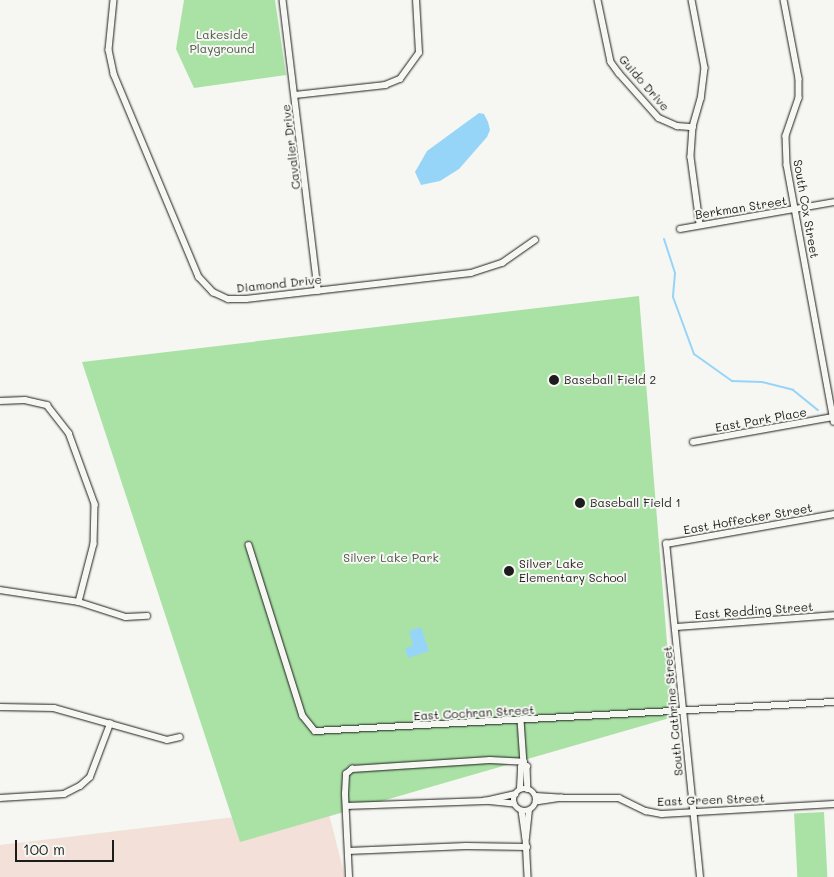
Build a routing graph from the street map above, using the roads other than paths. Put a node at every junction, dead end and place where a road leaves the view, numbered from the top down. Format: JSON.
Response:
{"nodes":[{"id":1,"x":114,"y":0,"type":"edge"},
{"id":2,"x":283,"y":0,"type":"edge"},
{"id":3,"x":416,"y":0,"type":"edge"},
{"id":4,"x":598,"y":0,"type":"edge"},
{"id":5,"x":692,"y":0,"type":"edge"},
{"id":6,"x":784,"y":0,"type":"edge"},
{"id":7,"x":295,"y":95,"type":"junction"},
{"id":8,"x":693,"y":127,"type":"junction"},
{"id":9,"x":834,"y":202,"type":"edge"},
{"id":10,"x":795,"y":209,"type":"junction"},
{"id":11,"x":700,"y":224,"type":"junction"},
{"id":12,"x":680,"y":229,"type":"dead end"},
{"id":13,"x":535,"y":240,"type":"dead end"},
{"id":14,"x":318,"y":291,"type":"junction"},
{"id":15,"x":0,"y":401,"type":"edge"},
{"id":16,"x":834,"y":419,"type":"edge"},
{"id":17,"x":693,"y":442,"type":"dead end"},
{"id":18,"x":834,"y":514,"type":"edge"},
{"id":19,"x":666,"y":544,"type":"joint"},
{"id":20,"x":249,"y":545,"type":"dead end"},
{"id":21,"x":0,"y":590,"type":"edge"},
{"id":22,"x":80,"y":602,"type":"junction"},
{"id":23,"x":834,"y":615,"type":"edge"},
{"id":24,"x":147,"y":616,"type":"dead end"},
{"id":25,"x":676,"y":627,"type":"junction"},
{"id":26,"x":834,"y":702,"type":"edge"},
{"id":27,"x":0,"y":707,"type":"edge"},
{"id":28,"x":683,"y":710,"type":"junction"},
{"id":29,"x":521,"y":720,"type":"junction"},
{"id":30,"x":110,"y":724,"type":"junction"},
{"id":31,"x":180,"y":737,"type":"dead end"},
{"id":32,"x":524,"y":763,"type":"junction"},
{"id":33,"x":528,"y":789,"type":"junction"},
{"id":34,"x":517,"y":792,"type":"junction"},
{"id":35,"x":0,"y":798,"type":"edge"},
{"id":36,"x":536,"y":799,"type":"junction"},
{"id":37,"x":485,"y":801,"type":"junction"},
{"id":38,"x":514,"y":804,"type":"junction"},
{"id":39,"x":834,"y":804,"type":"edge"},
{"id":40,"x":346,"y":806,"type":"junction"},
{"id":41,"x":526,"y":811,"type":"junction"},
{"id":42,"x":693,"y":812,"type":"junction"},
{"id":43,"x":527,"y":848,"type":"junction"},
{"id":44,"x":348,"y":851,"type":"junction"},
{"id":45,"x":349,"y":877,"type":"edge"},
{"id":46,"x":528,"y":877,"type":"edge"},
{"id":47,"x":700,"y":877,"type":"edge"}],
"edges":[{"from":1,"to":14,"type":"street","name":"Diamond Drive"},
{"from":2,"to":7,"type":"street","name":"Cavalier Drive"},
{"from":3,"to":7,"type":"street"},
{"from":4,"to":8,"type":"street","name":"Guido Drive"},
{"from":5,"to":8,"type":"street"},
{"from":6,"to":10,"type":"street","name":"South Cox Street"},
{"from":7,"to":14,"type":"street","name":"Cavalier Drive"},
{"from":8,"to":11,"type":"street"},
{"from":9,"to":10,"type":"street","name":"Berkman Street"},
{"from":10,"to":11,"type":"street","name":"Berkman Street"},
{"from":10,"to":16,"type":"street","name":"South Cox Street"},
{"from":11,"to":12,"type":"street","name":"Berkman Street"},
{"from":13,"to":14,"type":"street","name":"Diamond Drive"},
{"from":15,"to":22,"type":"street"},
{"from":16,"to":17,"type":"street","name":"East Park Place"},
{"from":18,"to":19,"type":"street","name":"East Hoffecker Street"},
{"from":19,"to":25,"type":"street","name":"South Cathrine Street"},
{"from":20,"to":29,"type":"street","name":"East Cochran Street"},
{"from":21,"to":22,"type":"street"},
{"from":22,"to":24,"type":"street"},
{"from":23,"to":25,"type":"street","name":"East Redding Street"},
{"from":25,"to":28,"type":"street","name":"South Cathrine Street"},
{"from":26,"to":28,"type":"street","name":"East Cochran Street"},
{"from":27,"to":30,"type":"street"},
{"from":28,"to":29,"type":"street","name":"East Cochran Street"},
{"from":28,"to":42,"type":"street","name":"South Cathrine Street"},
{"from":29,"to":32,"type":"street"},
{"from":30,"to":31,"type":"street"},
{"from":30,"to":35,"type":"street"},
{"from":32,"to":33,"type":"street"},
{"from":32,"to":34,"type":"street"},
{"from":32,"to":40,"type":"street"},
{"from":33,"to":34,"type":"street"},
{"from":33,"to":36,"type":"street"},
{"from":34,"to":37,"type":"street"},
{"from":34,"to":38,"type":"street"},
{"from":36,"to":41,"type":"street"},
{"from":36,"to":42,"type":"street","name":"East Green Street"},
{"from":37,"to":38,"type":"street"},
{"from":37,"to":40,"type":"street"},
{"from":38,"to":41,"type":"street"},
{"from":39,"to":42,"type":"street","name":"East Green Street"},
{"from":40,"to":44,"type":"street"},
{"from":41,"to":43,"type":"street"},
{"from":42,"to":47,"type":"street","name":"South Cathrine Street"},
{"from":43,"to":44,"type":"street"},
{"from":43,"to":46,"type":"street"},
{"from":44,"to":45,"type":"street"}]}
